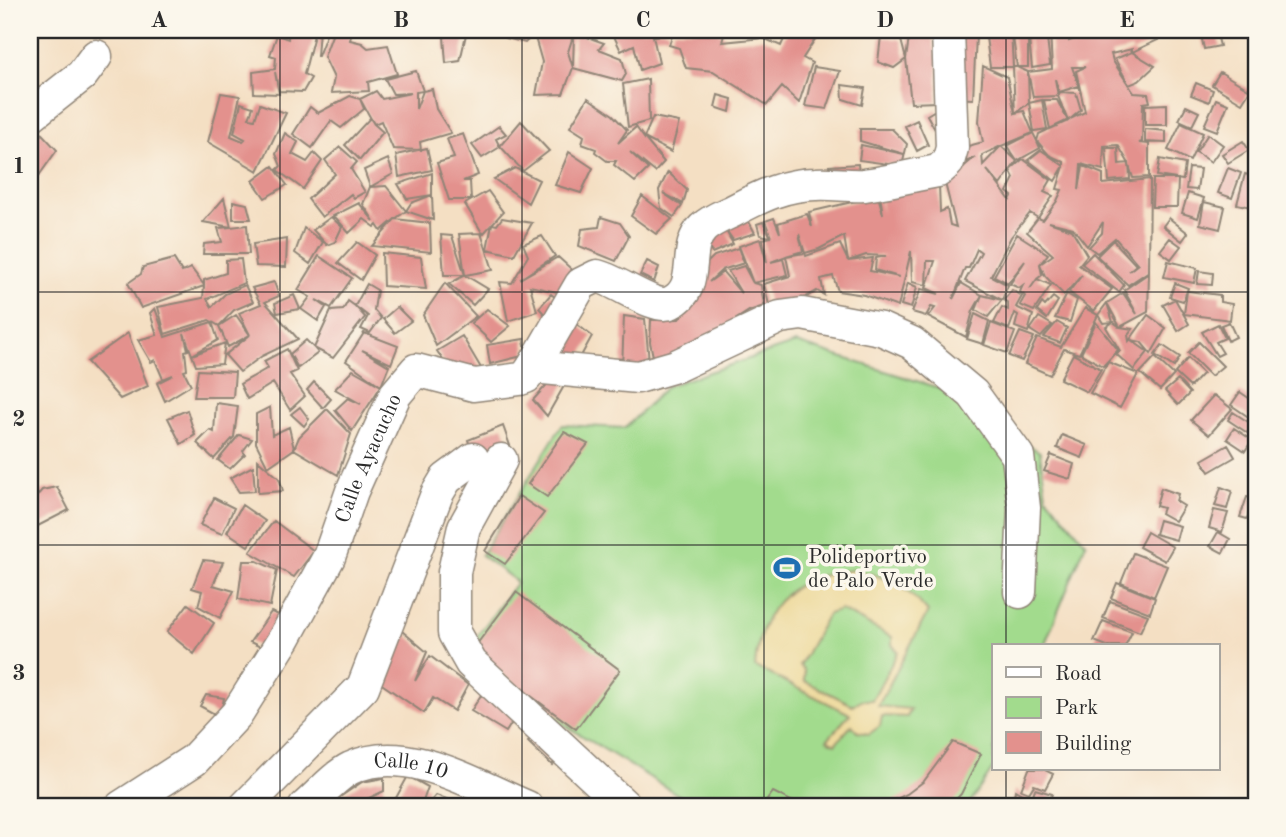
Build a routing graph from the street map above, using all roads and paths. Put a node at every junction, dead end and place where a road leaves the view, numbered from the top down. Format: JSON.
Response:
{"nodes":[{"id":1,"x":948,"y":30,"type":"edge"},
{"id":2,"x":96,"y":56,"type":"dead end"},
{"id":3,"x":30,"y":116,"type":"edge"},
{"id":4,"x":533,"y":367,"type":"junction"},
{"id":5,"x":1020,"y":592,"type":"dead end"},
{"id":6,"x":121,"y":807,"type":"edge"},
{"id":7,"x":245,"y":807,"type":"edge"},
{"id":8,"x":305,"y":807,"type":"edge"},
{"id":9,"x":527,"y":807,"type":"edge"},
{"id":10,"x":626,"y":807,"type":"edge"}],
"edges":[{"from":1,"to":4,"type":"street"},
{"from":2,"to":3,"type":"street"},
{"from":4,"to":5,"type":"street"},
{"from":4,"to":6,"type":"street","name":"Calle Ayacucho"},
{"from":7,"to":10,"type":"street"},
{"from":8,"to":9,"type":"street","name":"Calle 10"}]}
